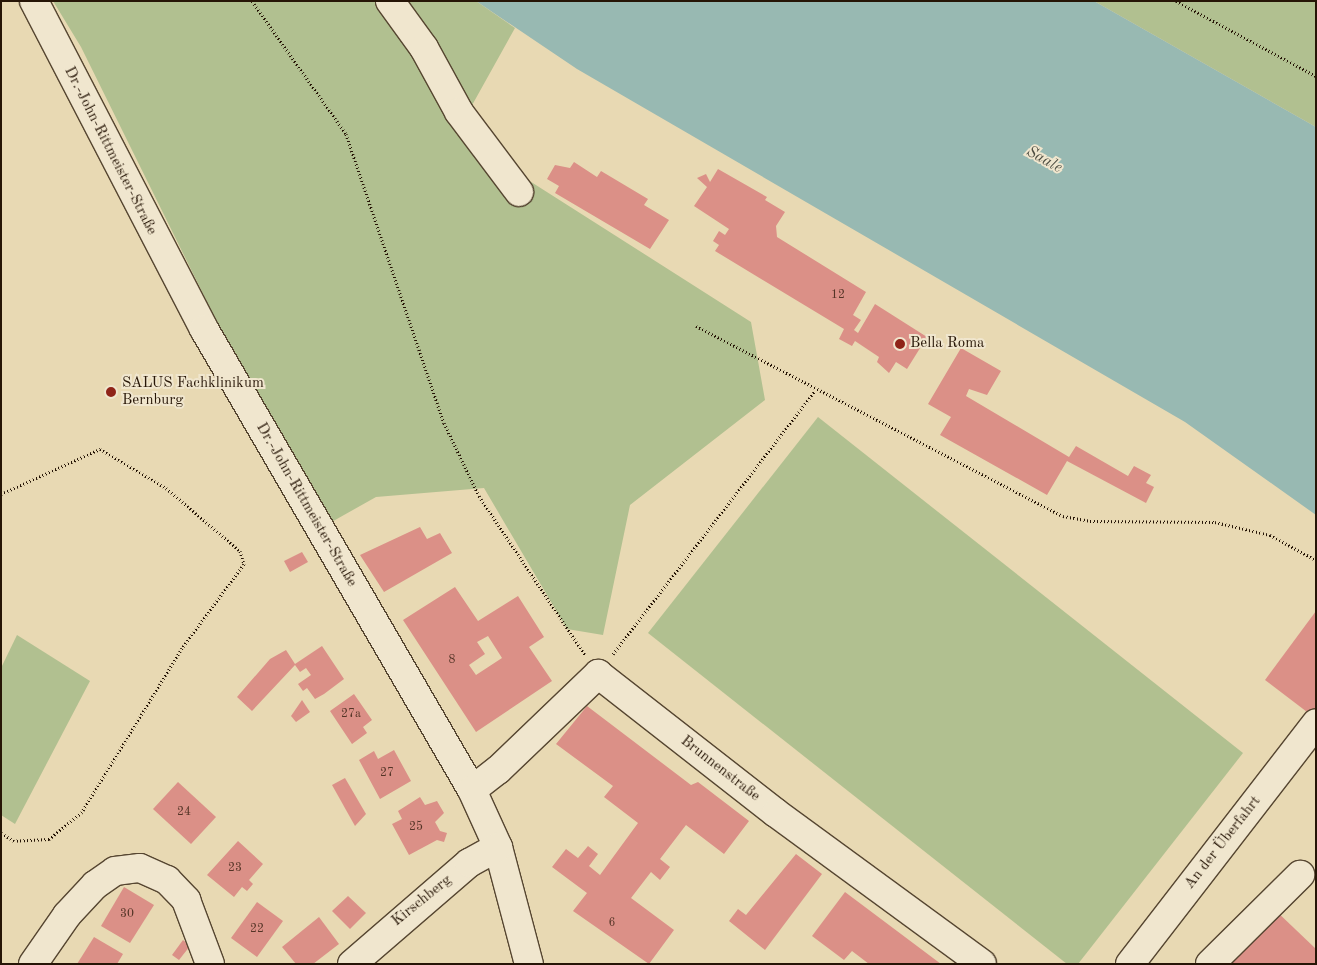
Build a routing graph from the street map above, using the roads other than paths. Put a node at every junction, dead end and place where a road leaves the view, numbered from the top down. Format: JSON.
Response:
{"nodes":[{"id":1,"x":34,"y":1,"type":"edge"},
{"id":2,"x":390,"y":1,"type":"edge"},
{"id":3,"x":519,"y":192,"type":"dead end"},
{"id":4,"x":1316,"y":723,"type":"edge"},
{"id":5,"x":472,"y":790,"type":"junction"},
{"id":6,"x":498,"y":847,"type":"junction"},
{"id":7,"x":1300,"y":875,"type":"dead end"},
{"id":8,"x":33,"y":964,"type":"edge"},
{"id":9,"x":210,"y":964,"type":"edge"},
{"id":10,"x":352,"y":964,"type":"edge"},
{"id":11,"x":529,"y":964,"type":"edge"},
{"id":12,"x":982,"y":964,"type":"edge"},
{"id":13,"x":1130,"y":964,"type":"edge"},
{"id":14,"x":1210,"y":964,"type":"edge"}],
"edges":[{"from":1,"to":5,"type":"street","name":"Dr.-John-Rittmeister-Straße"},
{"from":2,"to":3,"type":"street"},
{"from":4,"to":13,"type":"street","name":"An der Überfahrt"},
{"from":5,"to":6,"type":"street","name":"Dr.-John-Rittmeister-Straße"},
{"from":5,"to":12,"type":"street","name":"Brunnenstraße"},
{"from":6,"to":10,"type":"street","name":"Kirschberg"},
{"from":6,"to":11,"type":"street","name":"Dr.-John-Rittmeister-Straße"},
{"from":7,"to":14,"type":"street"},
{"from":8,"to":9,"type":"street"}]}
